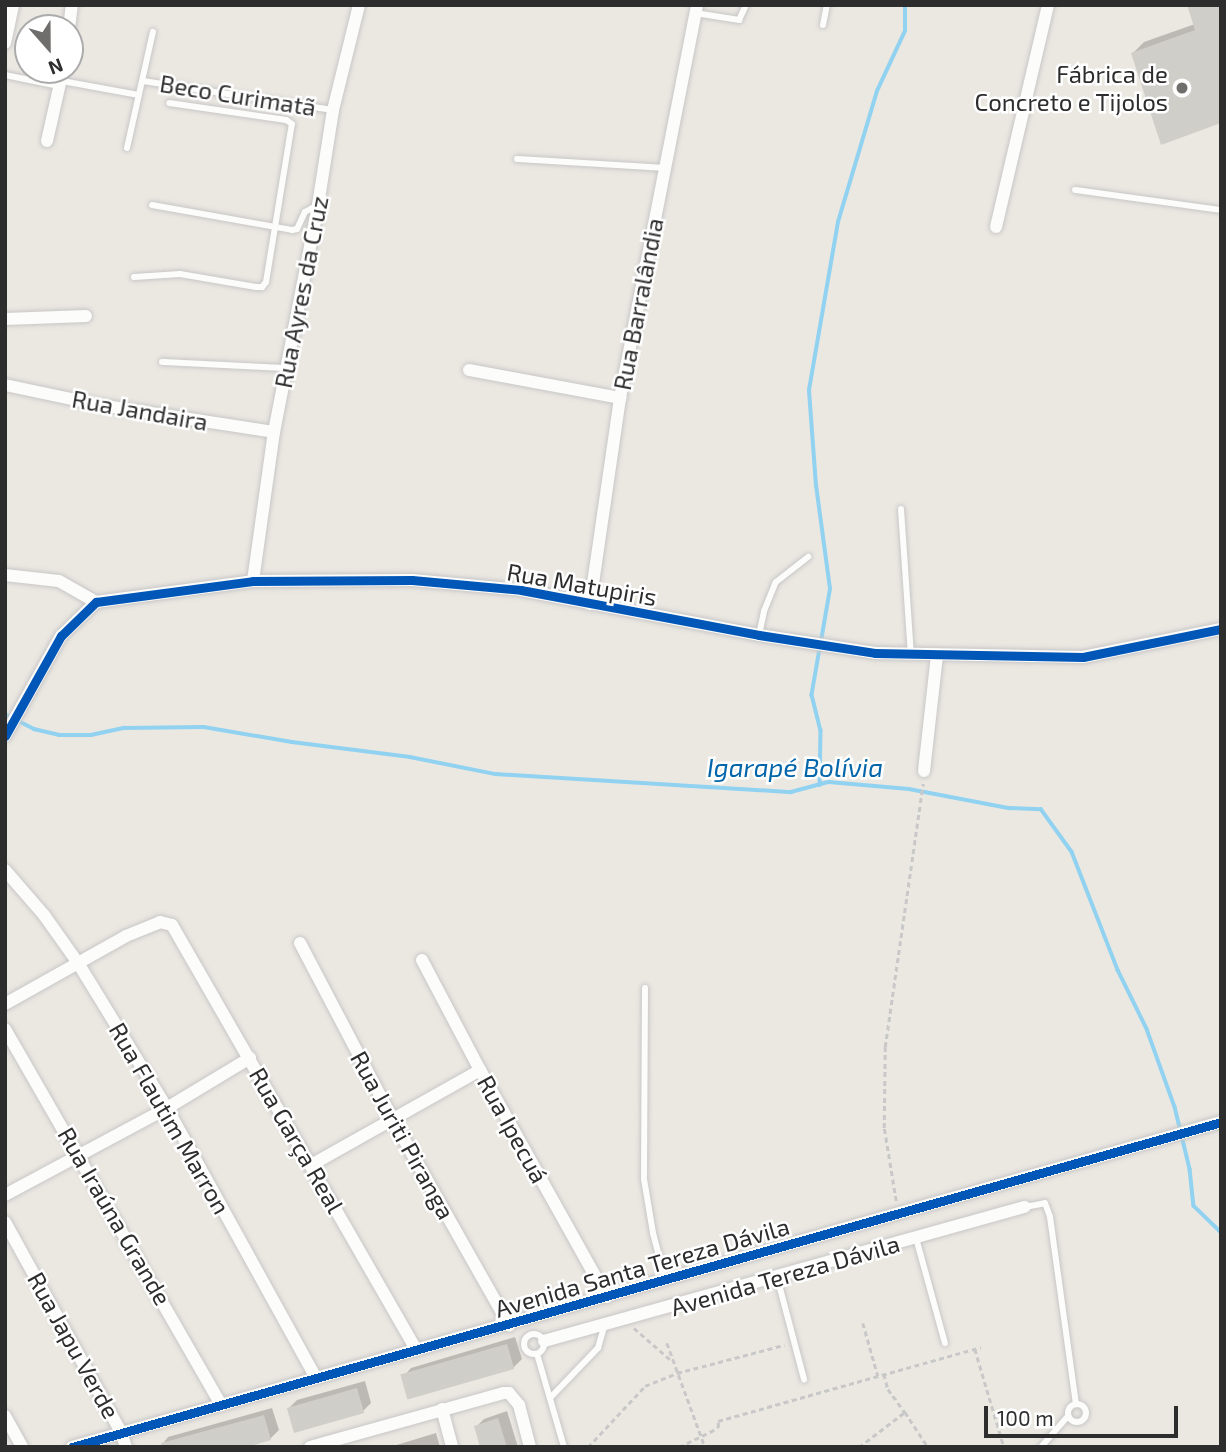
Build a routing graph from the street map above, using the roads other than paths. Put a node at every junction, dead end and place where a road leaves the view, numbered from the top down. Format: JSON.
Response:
{"nodes":[{"id":1,"x":13,"y":5,"type":"edge"},
{"id":2,"x":359,"y":5,"type":"edge"},
{"id":3,"x":746,"y":5,"type":"edge"},
{"id":4,"x":827,"y":5,"type":"edge"},
{"id":5,"x":1048,"y":5,"type":"edge"},
{"id":6,"x":696,"y":9,"type":"edge"},
{"id":7,"x":7,"y":19,"type":"edge"},
{"id":8,"x":823,"y":25,"type":"dead end"},
{"id":9,"x":153,"y":32,"type":"dead end"},
{"id":10,"x":5,"y":43,"type":"edge"},
{"id":11,"x":143,"y":81,"type":"junction"},
{"id":12,"x":61,"y":84,"type":"edge"},
{"id":13,"x":84,"y":84,"type":"edge"},
{"id":14,"x":139,"y":95,"type":"junction"},
{"id":15,"x":169,"y":103,"type":"dead end"},
{"id":16,"x":333,"y":110,"type":"junction"},
{"id":17,"x":47,"y":141,"type":"dead end"},
{"id":18,"x":127,"y":148,"type":"dead end"},
{"id":19,"x":517,"y":159,"type":"dead end"},
{"id":20,"x":663,"y":167,"type":"junction"},
{"id":21,"x":1075,"y":190,"type":"dead end"},
{"id":22,"x":152,"y":205,"type":"dead end"},
{"id":23,"x":318,"y":205,"type":"junction"},
{"id":24,"x":1221,"y":210,"type":"edge"},
{"id":25,"x":276,"y":227,"type":"junction"},
{"id":26,"x":996,"y":227,"type":"dead end"},
{"id":27,"x":134,"y":277,"type":"dead end"},
{"id":28,"x":86,"y":316,"type":"dead end"},
{"id":29,"x":5,"y":319,"type":"edge"},
{"id":30,"x":162,"y":362,"type":"dead end"},
{"id":31,"x":286,"y":368,"type":"junction"},
{"id":32,"x":469,"y":370,"type":"dead end"},
{"id":33,"x":5,"y":385,"type":"edge"},
{"id":34,"x":620,"y":398,"type":"junction"},
{"id":35,"x":274,"y":432,"type":"junction"},
{"id":36,"x":901,"y":509,"type":"dead end"},
{"id":37,"x":808,"y":556,"type":"dead end"},
{"id":38,"x":5,"y":575,"type":"edge"},
{"id":39,"x":253,"y":581,"type":"junction"},
{"id":40,"x":96,"y":602,"type":"junction"},
{"id":41,"x":590,"y":604,"type":"junction"},
{"id":42,"x":1221,"y":629,"type":"edge"},
{"id":43,"x":759,"y":635,"type":"junction"},
{"id":44,"x":911,"y":654,"type":"junction"},
{"id":45,"x":937,"y":655,"type":"junction"},
{"id":46,"x":6,"y":734,"type":"edge"},
{"id":47,"x":924,"y":771,"type":"road end"},
{"id":48,"x":5,"y":870,"type":"edge"},
{"id":49,"x":300,"y":943,"type":"dead end"},
{"id":50,"x":422,"y":960,"type":"dead end"},
{"id":51,"x":78,"y":963,"type":"junction"},
{"id":52,"x":645,"y":988,"type":"dead end"},
{"id":53,"x":5,"y":1004,"type":"edge"},
{"id":54,"x":5,"y":1029,"type":"edge"},
{"id":55,"x":250,"y":1058,"type":"junction"},
{"id":56,"x":480,"y":1070,"type":"junction"},
{"id":57,"x":167,"y":1108,"type":"junction"},
{"id":58,"x":393,"y":1120,"type":"junction"},
{"id":59,"x":1221,"y":1122,"type":"edge"},
{"id":60,"x":81,"y":1156,"type":"junction"},
{"id":61,"x":311,"y":1165,"type":"junction"},
{"id":62,"x":5,"y":1195,"type":"edge"},
{"id":63,"x":1025,"y":1208,"type":"joint"},
{"id":64,"x":5,"y":1222,"type":"edge"},
{"id":65,"x":916,"y":1238,"type":"junction"},
{"id":66,"x":777,"y":1277,"type":"junction"},
{"id":67,"x":666,"y":1281,"type":"junction"},
{"id":68,"x":607,"y":1297,"type":"junction"},
{"id":69,"x":509,"y":1325,"type":"junction"},
{"id":70,"x":604,"y":1327,"type":"junction"},
{"id":71,"x":544,"y":1341,"type":"junction"},
{"id":72,"x":945,"y":1343,"type":"dead end"},
{"id":73,"x":416,"y":1350,"type":"junction"},
{"id":74,"x":537,"y":1354,"type":"junction"},
{"id":75,"x":316,"y":1378,"type":"junction"},
{"id":76,"x":804,"y":1379,"type":"dead end"},
{"id":77,"x":551,"y":1397,"type":"junction"},
{"id":78,"x":1076,"y":1404,"type":"junction"},
{"id":79,"x":221,"y":1405,"type":"junction"},
{"id":80,"x":442,"y":1409,"type":"junction"},
{"id":81,"x":5,"y":1416,"type":"edge"},
{"id":82,"x":1068,"y":1416,"type":"junction"},
{"id":83,"x":121,"y":1432,"type":"junction"},
{"id":84,"x":328,"y":1444,"type":"edge"},
{"id":85,"x":22,"y":1447,"type":"edge"},
{"id":86,"x":72,"y":1447,"type":"edge"},
{"id":87,"x":126,"y":1447,"type":"edge"},
{"id":88,"x":310,"y":1447,"type":"edge"},
{"id":89,"x":453,"y":1447,"type":"edge"},
{"id":90,"x":530,"y":1447,"type":"edge"},
{"id":91,"x":564,"y":1447,"type":"edge"},
{"id":92,"x":1041,"y":1447,"type":"edge"}],
"edges":[{"from":1,"to":7,"type":"street"},
{"from":2,"to":16,"type":"street","name":"Rua Ayres da Cruz"},
{"from":3,"to":6,"type":"lane"},
{"from":4,"to":8,"type":"lane"},
{"from":5,"to":26,"type":"street"},
{"from":6,"to":20,"type":"street","name":"Rua Barralândia"},
{"from":7,"to":10,"type":"street"},
{"from":9,"to":11,"type":"lane"},
{"from":11,"to":14,"type":"lane"},
{"from":11,"to":16,"type":"lane","name":"Beco Curimatã"},
{"from":12,"to":17,"type":"street"},
{"from":13,"to":14,"type":"lane"},
{"from":14,"to":18,"type":"lane"},
{"from":15,"to":25,"type":"lane"},
{"from":16,"to":23,"type":"street","name":"Rua Ayres da Cruz"},
{"from":19,"to":20,"type":"lane"},
{"from":20,"to":34,"type":"street","name":"Rua Barralândia"},
{"from":21,"to":24,"type":"lane"},
{"from":22,"to":25,"type":"lane"},
{"from":23,"to":25,"type":"lane"},
{"from":23,"to":31,"type":"street","name":"Rua Ayres da Cruz"},
{"from":25,"to":27,"type":"lane"},
{"from":28,"to":29,"type":"street"},
{"from":30,"to":31,"type":"lane"},
{"from":31,"to":35,"type":"street","name":"Rua Ayres da Cruz"},
{"from":32,"to":34,"type":"street"},
{"from":33,"to":35,"type":"street","name":"Rua Jandaira"},
{"from":34,"to":41,"type":"street","name":"Rua Barralândia"},
{"from":35,"to":39,"type":"street","name":"Rua Ayres da Cruz"},
{"from":36,"to":44,"type":"lane"},
{"from":37,"to":43,"type":"lane"},
{"from":38,"to":40,"type":"street"},
{"from":39,"to":40,"type":"street","name":"Rua Matupiris"},
{"from":39,"to":41,"type":"street","name":"Rua Matupiris"},
{"from":40,"to":46,"type":"street"},
{"from":41,"to":43,"type":"street","name":"Rua Matupiris"},
{"from":42,"to":45,"type":"street","name":"Rua Matupiris"},
{"from":43,"to":44,"type":"street","name":"Rua Matupiris"},
{"from":44,"to":45,"type":"street","name":"Rua Matupiris"},
{"from":45,"to":47,"type":"street"},
{"from":48,"to":51,"type":"street","name":"Rua Flautim Marron"},
{"from":49,"to":58,"type":"street","name":"Rua Juriti Piranga"},
{"from":50,"to":56,"type":"street","name":"Rua Ipecuá"},
{"from":51,"to":53,"type":"street"},
{"from":51,"to":55,"type":"street","name":"Rua Garça Real"},
{"from":51,"to":57,"type":"street","name":"Rua Flautim Marron"},
{"from":52,"to":67,"type":"lane"},
{"from":54,"to":60,"type":"street","name":"Rua Iraúna Grande"},
{"from":55,"to":57,"type":"street"},
{"from":55,"to":61,"type":"street","name":"Rua Garça Real"},
{"from":56,"to":58,"type":"street"},
{"from":56,"to":68,"type":"street","name":"Rua Ipecuá"},
{"from":57,"to":60,"type":"street"},
{"from":57,"to":75,"type":"street","name":"Rua Flautim Marron"},
{"from":58,"to":61,"type":"street"},
{"from":58,"to":69,"type":"street","name":"Rua Juriti Piranga"},
{"from":59,"to":67,"type":"street","name":"Avenida Santa Tereza Dávila"},
{"from":60,"to":62,"type":"street"},
{"from":60,"to":79,"type":"street","name":"Rua Iraúna Grande"},
{"from":61,"to":73,"type":"street","name":"Rua Garça Real"},
{"from":63,"to":65,"type":"street","name":"Avenida Tereza Dávila"},
{"from":63,"to":78,"type":"lane"},
{"from":64,"to":83,"type":"street","name":"Rua Japu Verde"},
{"from":65,"to":66,"type":"street","name":"Avenida Tereza Dávila"},
{"from":65,"to":72,"type":"lane"},
{"from":66,"to":70,"type":"street","name":"Avenida Tereza Dávila"},
{"from":66,"to":76,"type":"lane"},
{"from":67,"to":68,"type":"street","name":"Avenida Santa Tereza Dávila"},
{"from":68,"to":69,"type":"street","name":"Avenida Santa Tereza Dávila"},
{"from":69,"to":73,"type":"street","name":"Avenida Santa Tereza Dávila"},
{"from":70,"to":71,"type":"street","name":"Avenida Tereza Dávila"},
{"from":70,"to":77,"type":"lane"},
{"from":71,"to":74,"type":"lane"},
{"from":71,"to":74,"type":"lane"},
{"from":73,"to":75,"type":"street","name":"Avenida Santa Tereza Dávila"},
{"from":74,"to":77,"type":"lane"},
{"from":75,"to":79,"type":"street","name":"Avenida Santa Tereza Dávila"},
{"from":77,"to":91,"type":"lane"},
{"from":78,"to":82,"type":"lane"},
{"from":78,"to":82,"type":"lane"},
{"from":79,"to":83,"type":"street","name":"Avenida Santa Tereza Dávila"},
{"from":80,"to":84,"type":"street"},
{"from":80,"to":89,"type":"street"},
{"from":80,"to":90,"type":"street"},
{"from":81,"to":85,"type":"street"},
{"from":82,"to":92,"type":"lane"},
{"from":83,"to":86,"type":"street","name":"Avenida Santa Tereza Dávila"},
{"from":83,"to":87,"type":"street","name":"Rua Japu Verde"},
{"from":84,"to":88,"type":"street"}]}
